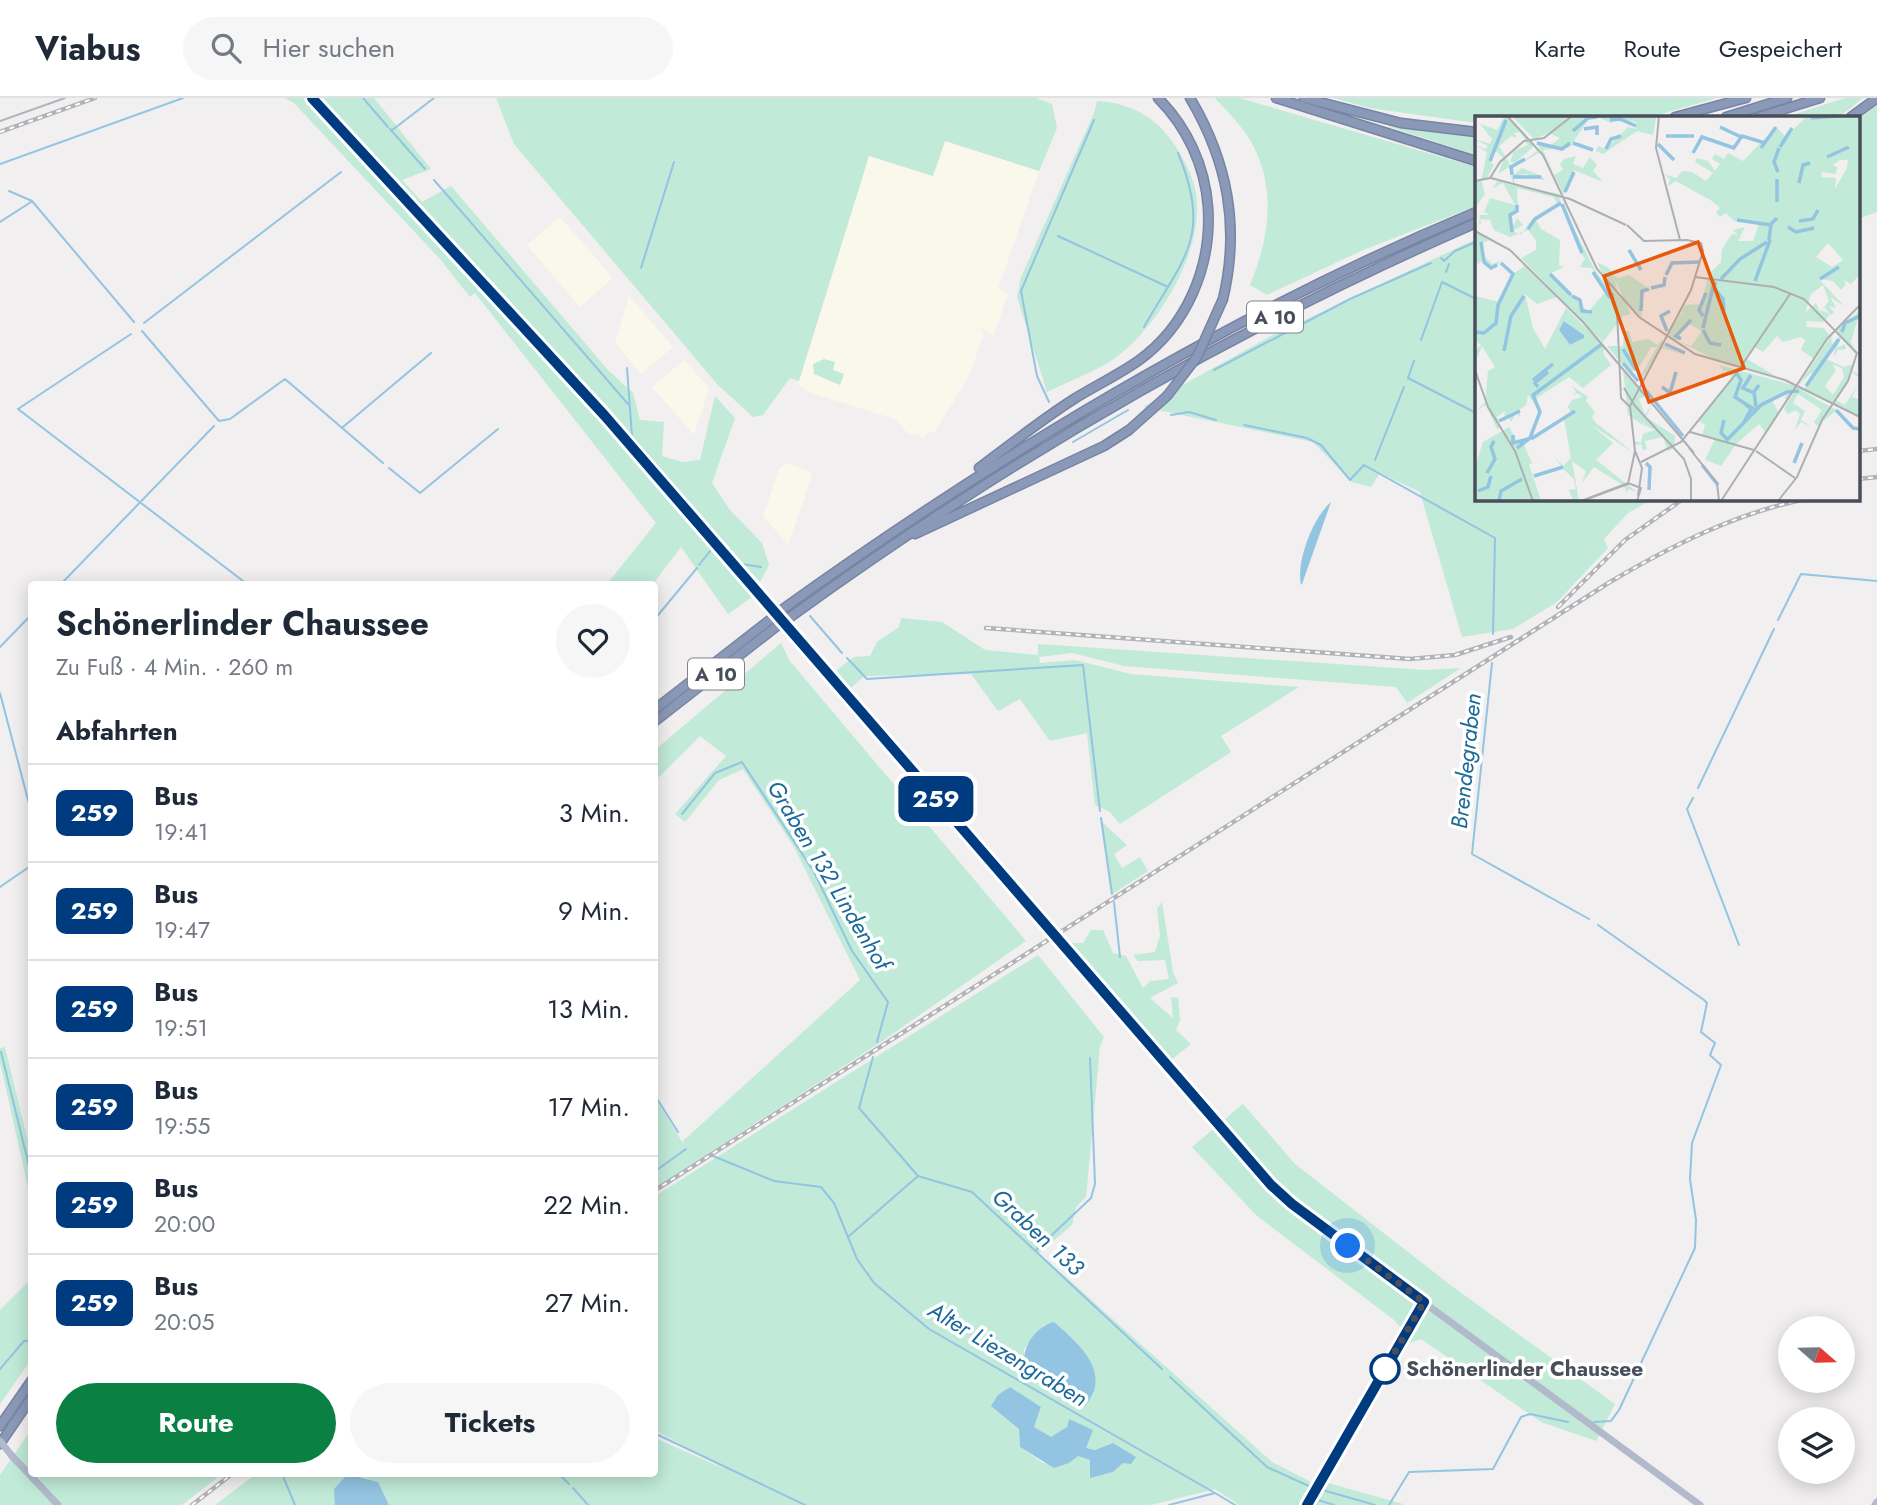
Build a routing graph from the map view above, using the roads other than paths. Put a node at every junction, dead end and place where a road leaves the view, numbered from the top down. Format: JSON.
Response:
{"nodes":[{"id":1,"x":312,"y":98,"type":"edge"},
{"id":2,"x":1158,"y":98,"type":"edge"},
{"id":3,"x":1190,"y":98,"type":"edge"},
{"id":4,"x":1276,"y":98,"type":"edge"},
{"id":5,"x":1304,"y":98,"type":"edge"},
{"id":6,"x":1746,"y":98,"type":"edge"},
{"id":7,"x":1787,"y":98,"type":"edge"},
{"id":8,"x":1820,"y":98,"type":"edge"},
{"id":9,"x":1877,"y":98,"type":"edge"},
{"id":10,"x":1346,"y":115,"type":"junction"},
{"id":11,"x":1679,"y":116,"type":"edge"},
{"id":12,"x":1729,"y":116,"type":"edge"},
{"id":13,"x":1762,"y":116,"type":"edge"},
{"id":14,"x":1852,"y":116,"type":"edge"},
{"id":15,"x":1475,"y":132,"type":"edge"},
{"id":16,"x":1475,"y":161,"type":"edge"},
{"id":17,"x":1475,"y":212,"type":"edge"},
{"id":18,"x":1475,"y":223,"type":"edge"},
{"id":19,"x":947,"y":495,"type":"junction"},
{"id":20,"x":895,"y":541,"type":"junction"},
{"id":21,"x":774,"y":623,"type":"junction"},
{"id":22,"x":658,"y":707,"type":"edge"},
{"id":23,"x":658,"y":719,"type":"edge"},
{"id":24,"x":1424,"y":1302,"type":"junction"},
{"id":25,"x":28,"y":1386,"type":"edge"},
{"id":26,"x":28,"y":1403,"type":"edge"},
{"id":27,"x":0,"y":1426,"type":"edge"},
{"id":28,"x":0,"y":1442,"type":"edge"},
{"id":29,"x":28,"y":1473,"type":"edge"},
{"id":30,"x":32,"y":1477,"type":"edge"},
{"id":31,"x":58,"y":1505,"type":"edge"},
{"id":32,"x":1307,"y":1505,"type":"edge"},
{"id":33,"x":1700,"y":1505,"type":"edge"}],
"edges":[{"from":1,"to":24,"type":"main road"},
{"from":2,"to":19,"type":"highway"},
{"from":3,"to":20,"type":"highway","bridge":true},
{"from":4,"to":10,"type":"highway"},
{"from":5,"to":10,"type":"highway"},
{"from":6,"to":11,"type":"highway"},
{"from":7,"to":12,"type":"highway"},
{"from":8,"to":13,"type":"highway"},
{"from":9,"to":14,"type":"highway"},
{"from":10,"to":15,"type":"highway"},
{"from":10,"to":16,"type":"highway"},
{"from":17,"to":19,"type":"highway","number":"A 10"},
{"from":18,"to":20,"type":"highway","number":"A 10"},
{"from":19,"to":21,"type":"highway","number":"A 10","bridge":true},
{"from":20,"to":21,"type":"highway","number":"A 10","bridge":true},
{"from":21,"to":22,"type":"highway","number":"A 10"},
{"from":21,"to":23,"type":"highway","number":"A 10"},
{"from":24,"to":32,"type":"main road"},
{"from":24,"to":33,"type":"main road"},
{"from":25,"to":27,"type":"highway"},
{"from":26,"to":28,"type":"highway"},
{"from":28,"to":29,"type":"main road","bridge":true},
{"from":30,"to":31,"type":"main road","bridge":true}]}
